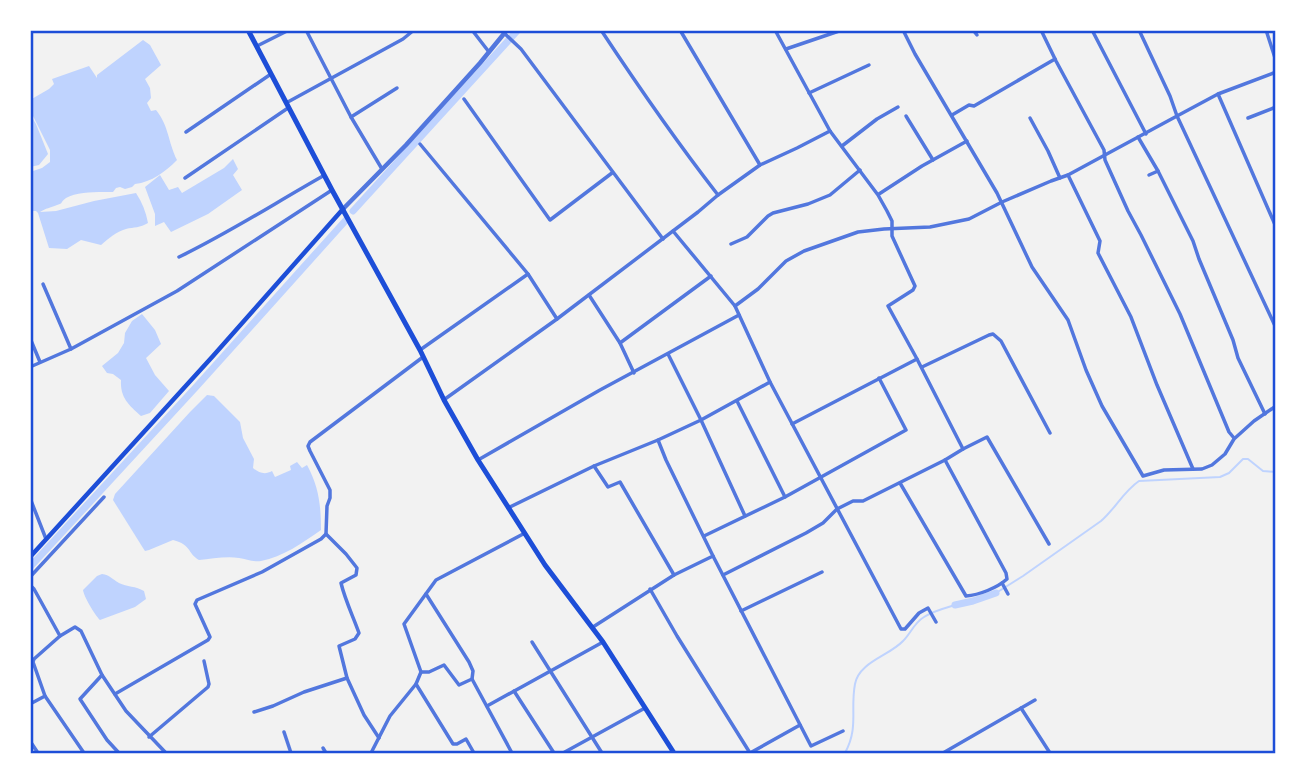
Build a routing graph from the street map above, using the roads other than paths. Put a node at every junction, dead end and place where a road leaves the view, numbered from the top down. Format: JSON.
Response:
{"nodes":[{"id":1,"x":248,"y":30,"type":"edge"},
{"id":2,"x":289,"y":30,"type":"edge"},
{"id":3,"x":306,"y":30,"type":"edge"},
{"id":4,"x":414,"y":30,"type":"edge"},
{"id":5,"x":472,"y":30,"type":"edge"},
{"id":6,"x":601,"y":30,"type":"edge"},
{"id":7,"x":680,"y":30,"type":"edge"},
{"id":8,"x":775,"y":30,"type":"edge"},
{"id":9,"x":842,"y":30,"type":"edge"},
{"id":10,"x":903,"y":30,"type":"edge"},
{"id":11,"x":973,"y":30,"type":"edge"},
{"id":12,"x":1041,"y":30,"type":"edge"},
{"id":13,"x":1092,"y":30,"type":"edge"},
{"id":14,"x":1139,"y":30,"type":"edge"},
{"id":15,"x":1266,"y":30,"type":"edge"},
{"id":16,"x":506,"y":33,"type":"edge"},
{"id":17,"x":977,"y":35,"type":"dead end"},
{"id":18,"x":257,"y":46,"type":"junction"},
{"id":19,"x":786,"y":50,"type":"junction"},
{"id":20,"x":489,"y":52,"type":"junction"},
{"id":21,"x":1055,"y":59,"type":"junction"},
{"id":22,"x":1276,"y":61,"type":"edge"},
{"id":23,"x":869,"y":65,"type":"dead end"},
{"id":24,"x":1276,"y":72,"type":"edge"},
{"id":25,"x":271,"y":74,"type":"junction"},
{"id":26,"x":332,"y":79,"type":"junction"},
{"id":27,"x":397,"y":88,"type":"dead end"},
{"id":28,"x":809,"y":93,"type":"junction"},
{"id":29,"x":1218,"y":94,"type":"junction"},
{"id":30,"x":464,"y":99,"type":"dead end"},
{"id":31,"x":288,"y":105,"type":"junction"},
{"id":32,"x":898,"y":107,"type":"dead end"},
{"id":33,"x":1276,"y":107,"type":"edge"},
{"id":34,"x":952,"y":115,"type":"junction"},
{"id":35,"x":906,"y":116,"type":"dead end"},
{"id":36,"x":1177,"y":116,"type":"junction"},
{"id":37,"x":351,"y":117,"type":"junction"},
{"id":38,"x":1030,"y":118,"type":"dead end"},
{"id":39,"x":1248,"y":118,"type":"dead end"},
{"id":40,"x":830,"y":131,"type":"junction"},
{"id":41,"x":186,"y":132,"type":"dead end"},
{"id":42,"x":1146,"y":134,"type":"junction"},
{"id":43,"x":1138,"y":137,"type":"junction"},
{"id":44,"x":967,"y":141,"type":"junction"},
{"id":45,"x":420,"y":144,"type":"dead end"},
{"id":46,"x":842,"y":146,"type":"junction"},
{"id":47,"x":1104,"y":156,"type":"junction"},
{"id":48,"x":933,"y":160,"type":"junction"},
{"id":49,"x":760,"y":165,"type":"junction"},
{"id":50,"x":382,"y":169,"type":"junction"},
{"id":51,"x":860,"y":170,"type":"junction"},
{"id":52,"x":1158,"y":171,"type":"junction"},
{"id":53,"x":612,"y":173,"type":"junction"},
{"id":54,"x":1068,"y":175,"type":"junction"},
{"id":55,"x":1149,"y":175,"type":"dead end"},
{"id":56,"x":324,"y":176,"type":"junction"},
{"id":57,"x":185,"y":178,"type":"dead end"},
{"id":58,"x":1060,"y":178,"type":"junction"},
{"id":59,"x":332,"y":191,"type":"junction"},
{"id":60,"x":718,"y":195,"type":"junction"},
{"id":61,"x":878,"y":195,"type":"junction"},
{"id":62,"x":1002,"y":202,"type":"junction"},
{"id":63,"x":343,"y":209,"type":"junction"},
{"id":64,"x":1276,"y":227,"type":"edge"},
{"id":65,"x":892,"y":229,"type":"junction"},
{"id":66,"x":673,"y":231,"type":"junction"},
{"id":67,"x":663,"y":239,"type":"junction"},
{"id":68,"x":731,"y":244,"type":"dead end"},
{"id":69,"x":179,"y":257,"type":"dead end"},
{"id":70,"x":528,"y":274,"type":"junction"},
{"id":71,"x":711,"y":276,"type":"junction"},
{"id":72,"x":43,"y":284,"type":"dead end"},
{"id":73,"x":589,"y":295,"type":"junction"},
{"id":74,"x":734,"y":306,"type":"junction"},
{"id":75,"x":739,"y":315,"type":"junction"},
{"id":76,"x":557,"y":319,"type":"junction"},
{"id":77,"x":1276,"y":328,"type":"edge"},
{"id":78,"x":30,"y":338,"type":"edge"},
{"id":79,"x":620,"y":343,"type":"junction"},
{"id":80,"x":71,"y":349,"type":"junction"},
{"id":81,"x":421,"y":354,"type":"junction"},
{"id":82,"x":668,"y":354,"type":"junction"},
{"id":83,"x":917,"y":359,"type":"junction"},
{"id":84,"x":40,"y":362,"type":"junction"},
{"id":85,"x":30,"y":367,"type":"edge"},
{"id":86,"x":922,"y":368,"type":"junction"},
{"id":87,"x":634,"y":373,"type":"junction"},
{"id":88,"x":879,"y":378,"type":"junction"},
{"id":89,"x":770,"y":382,"type":"junction"},
{"id":90,"x":444,"y":400,"type":"junction"},
{"id":91,"x":737,"y":401,"type":"junction"},
{"id":92,"x":1276,"y":406,"type":"edge"},
{"id":93,"x":1265,"y":414,"type":"junction"},
{"id":94,"x":701,"y":420,"type":"junction"},
{"id":95,"x":792,"y":424,"type":"junction"},
{"id":96,"x":1050,"y":433,"type":"dead end"},
{"id":97,"x":1234,"y":439,"type":"junction"},
{"id":98,"x":658,"y":440,"type":"junction"},
{"id":99,"x":963,"y":449,"type":"junction"},
{"id":100,"x":478,"y":460,"type":"junction"},
{"id":101,"x":944,"y":460,"type":"junction"},
{"id":102,"x":594,"y":466,"type":"junction"},
{"id":103,"x":1193,"y":469,"type":"junction"},
{"id":104,"x":821,"y":478,"type":"junction"},
{"id":105,"x":900,"y":483,"type":"junction"},
{"id":106,"x":785,"y":497,"type":"junction"},
{"id":107,"x":30,"y":498,"type":"edge"},
{"id":108,"x":104,"y":498,"type":"dead end"},
{"id":109,"x":508,"y":508,"type":"junction"},
{"id":110,"x":837,"y":509,"type":"junction"},
{"id":111,"x":746,"y":516,"type":"junction"},
{"id":112,"x":525,"y":533,"type":"junction"},
{"id":113,"x":326,"y":534,"type":"junction"},
{"id":114,"x":704,"y":536,"type":"junction"},
{"id":115,"x":46,"y":539,"type":"junction"},
{"id":116,"x":1049,"y":544,"type":"dead end"},
{"id":117,"x":713,"y":556,"type":"junction"},
{"id":118,"x":30,"y":557,"type":"edge"},
{"id":119,"x":822,"y":572,"type":"dead end"},
{"id":120,"x":674,"y":575,"type":"junction"},
{"id":121,"x":723,"y":575,"type":"junction"},
{"id":122,"x":30,"y":577,"type":"edge"},
{"id":123,"x":1002,"y":583,"type":"junction"},
{"id":124,"x":30,"y":585,"type":"edge"},
{"id":125,"x":650,"y":589,"type":"junction"},
{"id":126,"x":426,"y":594,"type":"junction"},
{"id":127,"x":1008,"y":594,"type":"dead end"},
{"id":128,"x":741,"y":611,"type":"junction"},
{"id":129,"x":936,"y":622,"type":"dead end"},
{"id":130,"x":593,"y":627,"type":"junction"},
{"id":131,"x":60,"y":636,"type":"junction"},
{"id":132,"x":532,"y":642,"type":"dead end"},
{"id":133,"x":603,"y":642,"type":"junction"},
{"id":134,"x":204,"y":661,"type":"dead end"},
{"id":135,"x":550,"y":672,"type":"junction"},
{"id":136,"x":421,"y":673,"type":"junction"},
{"id":137,"x":102,"y":675,"type":"junction"},
{"id":138,"x":347,"y":678,"type":"junction"},
{"id":139,"x":472,"y":679,"type":"junction"},
{"id":140,"x":416,"y":684,"type":"junction"},
{"id":141,"x":514,"y":691,"type":"junction"},
{"id":142,"x":115,"y":694,"type":"junction"},
{"id":143,"x":45,"y":696,"type":"junction"},
{"id":144,"x":1035,"y":700,"type":"dead end"},
{"id":145,"x":30,"y":704,"type":"edge"},
{"id":146,"x":487,"y":706,"type":"junction"},
{"id":147,"x":645,"y":708,"type":"junction"},
{"id":148,"x":1021,"y":708,"type":"junction"},
{"id":149,"x":254,"y":712,"type":"dead end"},
{"id":150,"x":800,"y":725,"type":"junction"},
{"id":151,"x":843,"y":731,"type":"dead end"},
{"id":152,"x":285,"y":732,"type":"dead end"},
{"id":153,"x":149,"y":737,"type":"junction"},
{"id":154,"x":593,"y":737,"type":"junction"},
{"id":155,"x":379,"y":738,"type":"junction"},
{"id":156,"x":30,"y":741,"type":"edge"},
{"id":157,"x":38,"y":753,"type":"edge"},
{"id":158,"x":85,"y":753,"type":"edge"},
{"id":159,"x":119,"y":753,"type":"edge"},
{"id":160,"x":166,"y":753,"type":"edge"},
{"id":161,"x":291,"y":753,"type":"edge"},
{"id":162,"x":371,"y":753,"type":"edge"},
{"id":163,"x":474,"y":753,"type":"edge"},
{"id":164,"x":512,"y":753,"type":"edge"},
{"id":165,"x":554,"y":753,"type":"edge"},
{"id":166,"x":563,"y":753,"type":"edge"},
{"id":167,"x":602,"y":753,"type":"edge"},
{"id":168,"x":674,"y":753,"type":"edge"},
{"id":169,"x":750,"y":753,"type":"edge"},
{"id":170,"x":943,"y":753,"type":"edge"},
{"id":171,"x":1050,"y":753,"type":"edge"}],
"edges":[{"from":1,"to":18,"type":"main road"},
{"from":2,"to":18,"type":"street"},
{"from":3,"to":26,"type":"street"},
{"from":4,"to":26,"type":"street"},
{"from":5,"to":20,"type":"street"},
{"from":6,"to":60,"type":"street"},
{"from":7,"to":49,"type":"street"},
{"from":8,"to":19,"type":"street"},
{"from":9,"to":19,"type":"street"},
{"from":10,"to":34,"type":"street"},
{"from":11,"to":17,"type":"street"},
{"from":12,"to":21,"type":"street"},
{"from":13,"to":42,"type":"street"},
{"from":14,"to":36,"type":"street"},
{"from":15,"to":22,"type":"street"},
{"from":16,"to":20,"type":"street"},
{"from":16,"to":53,"type":"street"},
{"from":18,"to":25,"type":"main road"},
{"from":19,"to":28,"type":"street"},
{"from":20,"to":50,"type":"street"},
{"from":21,"to":34,"type":"street"},
{"from":21,"to":47,"type":"street"},
{"from":23,"to":28,"type":"street"},
{"from":24,"to":29,"type":"street"},
{"from":25,"to":31,"type":"main road"},
{"from":25,"to":41,"type":"street"},
{"from":26,"to":31,"type":"street"},
{"from":26,"to":37,"type":"street"},
{"from":27,"to":37,"type":"street"},
{"from":28,"to":40,"type":"street"},
{"from":29,"to":36,"type":"street"},
{"from":29,"to":64,"type":"street"},
{"from":30,"to":53,"type":"street"},
{"from":31,"to":56,"type":"main road"},
{"from":31,"to":57,"type":"street"},
{"from":32,"to":46,"type":"street"},
{"from":33,"to":39,"type":"street"},
{"from":34,"to":44,"type":"street"},
{"from":35,"to":48,"type":"street"},
{"from":36,"to":42,"type":"street"},
{"from":36,"to":77,"type":"street"},
{"from":37,"to":50,"type":"street"},
{"from":38,"to":58,"type":"street"},
{"from":40,"to":46,"type":"street"},
{"from":40,"to":49,"type":"street"},
{"from":42,"to":43,"type":"street"},
{"from":43,"to":47,"type":"street"},
{"from":43,"to":52,"type":"street"},
{"from":44,"to":48,"type":"street"},
{"from":44,"to":62,"type":"street"},
{"from":45,"to":70,"type":"street"},
{"from":46,"to":51,"type":"street"},
{"from":47,"to":54,"type":"street"},
{"from":47,"to":97,"type":"street"},
{"from":48,"to":61,"type":"street"},
{"from":49,"to":60,"type":"street"},
{"from":50,"to":63,"type":"street"},
{"from":51,"to":61,"type":"street"},
{"from":51,"to":68,"type":"street"},
{"from":52,"to":55,"type":"street"},
{"from":52,"to":93,"type":"street"},
{"from":53,"to":67,"type":"street"},
{"from":54,"to":58,"type":"street"},
{"from":54,"to":103,"type":"street"},
{"from":56,"to":59,"type":"main road"},
{"from":56,"to":69,"type":"street"},
{"from":58,"to":62,"type":"street"},
{"from":59,"to":63,"type":"main road"},
{"from":59,"to":80,"type":"street"},
{"from":60,"to":66,"type":"street"},
{"from":61,"to":65,"type":"street"},
{"from":62,"to":65,"type":"street"},
{"from":62,"to":103,"type":"street"},
{"from":63,"to":81,"type":"main road"},
{"from":63,"to":115,"type":"main road"},
{"from":65,"to":74,"type":"street"},
{"from":65,"to":83,"type":"street"},
{"from":66,"to":67,"type":"street"},
{"from":66,"to":71,"type":"street"},
{"from":67,"to":73,"type":"street"},
{"from":70,"to":76,"type":"street"},
{"from":70,"to":81,"type":"street"},
{"from":71,"to":74,"type":"street"},
{"from":71,"to":79,"type":"street"},
{"from":72,"to":80,"type":"street"},
{"from":73,"to":76,"type":"street"},
{"from":73,"to":79,"type":"street"},
{"from":74,"to":75,"type":"street"},
{"from":75,"to":82,"type":"street"},
{"from":75,"to":89,"type":"street"},
{"from":76,"to":90,"type":"street"},
{"from":78,"to":84,"type":"street"},
{"from":79,"to":87,"type":"street"},
{"from":80,"to":84,"type":"street"},
{"from":81,"to":90,"type":"main road"},
{"from":81,"to":113,"type":"street"},
{"from":82,"to":87,"type":"street"},
{"from":82,"to":94,"type":"street"},
{"from":83,"to":86,"type":"street"},
{"from":83,"to":88,"type":"street"},
{"from":84,"to":85,"type":"street"},
{"from":86,"to":96,"type":"street"},
{"from":86,"to":99,"type":"street"},
{"from":87,"to":100,"type":"street"},
{"from":88,"to":95,"type":"street"},
{"from":88,"to":104,"type":"street"},
{"from":89,"to":91,"type":"street"},
{"from":89,"to":95,"type":"street"},
{"from":90,"to":100,"type":"main road"},
{"from":91,"to":94,"type":"street"},
{"from":91,"to":106,"type":"street"},
{"from":92,"to":93,"type":"street"},
{"from":93,"to":97,"type":"street"},
{"from":94,"to":98,"type":"street"},
{"from":94,"to":111,"type":"street"},
{"from":95,"to":104,"type":"street"},
{"from":97,"to":103,"type":"street"},
{"from":98,"to":102,"type":"street"},
{"from":98,"to":114,"type":"street"},
{"from":99,"to":101,"type":"street"},
{"from":99,"to":116,"type":"street"},
{"from":100,"to":109,"type":"main road"},
{"from":101,"to":105,"type":"street"},
{"from":101,"to":123,"type":"street"},
{"from":102,"to":109,"type":"street"},
{"from":102,"to":120,"type":"street"},
{"from":104,"to":106,"type":"street"},
{"from":104,"to":110,"type":"street"},
{"from":105,"to":110,"type":"street"},
{"from":105,"to":123,"type":"street"},
{"from":106,"to":111,"type":"street"},
{"from":107,"to":115,"type":"street"},
{"from":108,"to":122,"type":"street"},
{"from":109,"to":112,"type":"main road"},
{"from":110,"to":121,"type":"street"},
{"from":110,"to":129,"type":"street"},
{"from":111,"to":114,"type":"street"},
{"from":112,"to":126,"type":"street"},
{"from":112,"to":130,"type":"main road"},
{"from":113,"to":138,"type":"street"},
{"from":113,"to":142,"type":"street"},
{"from":114,"to":117,"type":"street"},
{"from":115,"to":118,"type":"main road"},
{"from":117,"to":120,"type":"street"},
{"from":117,"to":121,"type":"street"},
{"from":119,"to":128,"type":"street"},
{"from":120,"to":125,"type":"street"},
{"from":121,"to":128,"type":"street"},
{"from":123,"to":127,"type":"street"},
{"from":124,"to":131,"type":"street"},
{"from":125,"to":130,"type":"street"},
{"from":125,"to":169,"type":"street"},
{"from":126,"to":136,"type":"street"},
{"from":126,"to":139,"type":"street"},
{"from":128,"to":150,"type":"street"},
{"from":130,"to":133,"type":"main road"},
{"from":131,"to":137,"type":"street"},
{"from":131,"to":143,"type":"street"},
{"from":132,"to":135,"type":"street"},
{"from":133,"to":135,"type":"street"},
{"from":133,"to":147,"type":"main road"},
{"from":134,"to":153,"type":"street"},
{"from":135,"to":141,"type":"street"},
{"from":135,"to":154,"type":"street"},
{"from":136,"to":139,"type":"street"},
{"from":136,"to":140,"type":"street"},
{"from":137,"to":142,"type":"street"},
{"from":137,"to":159,"type":"street"},
{"from":138,"to":149,"type":"street"},
{"from":138,"to":155,"type":"street"},
{"from":139,"to":146,"type":"street"},
{"from":140,"to":155,"type":"street"},
{"from":140,"to":163,"type":"street"},
{"from":141,"to":146,"type":"street"},
{"from":141,"to":165,"type":"street"},
{"from":142,"to":153,"type":"street"},
{"from":143,"to":145,"type":"street"},
{"from":143,"to":158,"type":"street"},
{"from":144,"to":148,"type":"street"},
{"from":146,"to":164,"type":"street"},
{"from":147,"to":154,"type":"street"},
{"from":147,"to":168,"type":"main road"},
{"from":148,"to":170,"type":"street"},
{"from":148,"to":171,"type":"street"},
{"from":150,"to":151,"type":"street"},
{"from":150,"to":169,"type":"street"},
{"from":152,"to":161,"type":"street"},
{"from":153,"to":160,"type":"street"},
{"from":154,"to":166,"type":"street"},
{"from":154,"to":167,"type":"street"},
{"from":155,"to":162,"type":"street"},
{"from":156,"to":157,"type":"street"}]}
